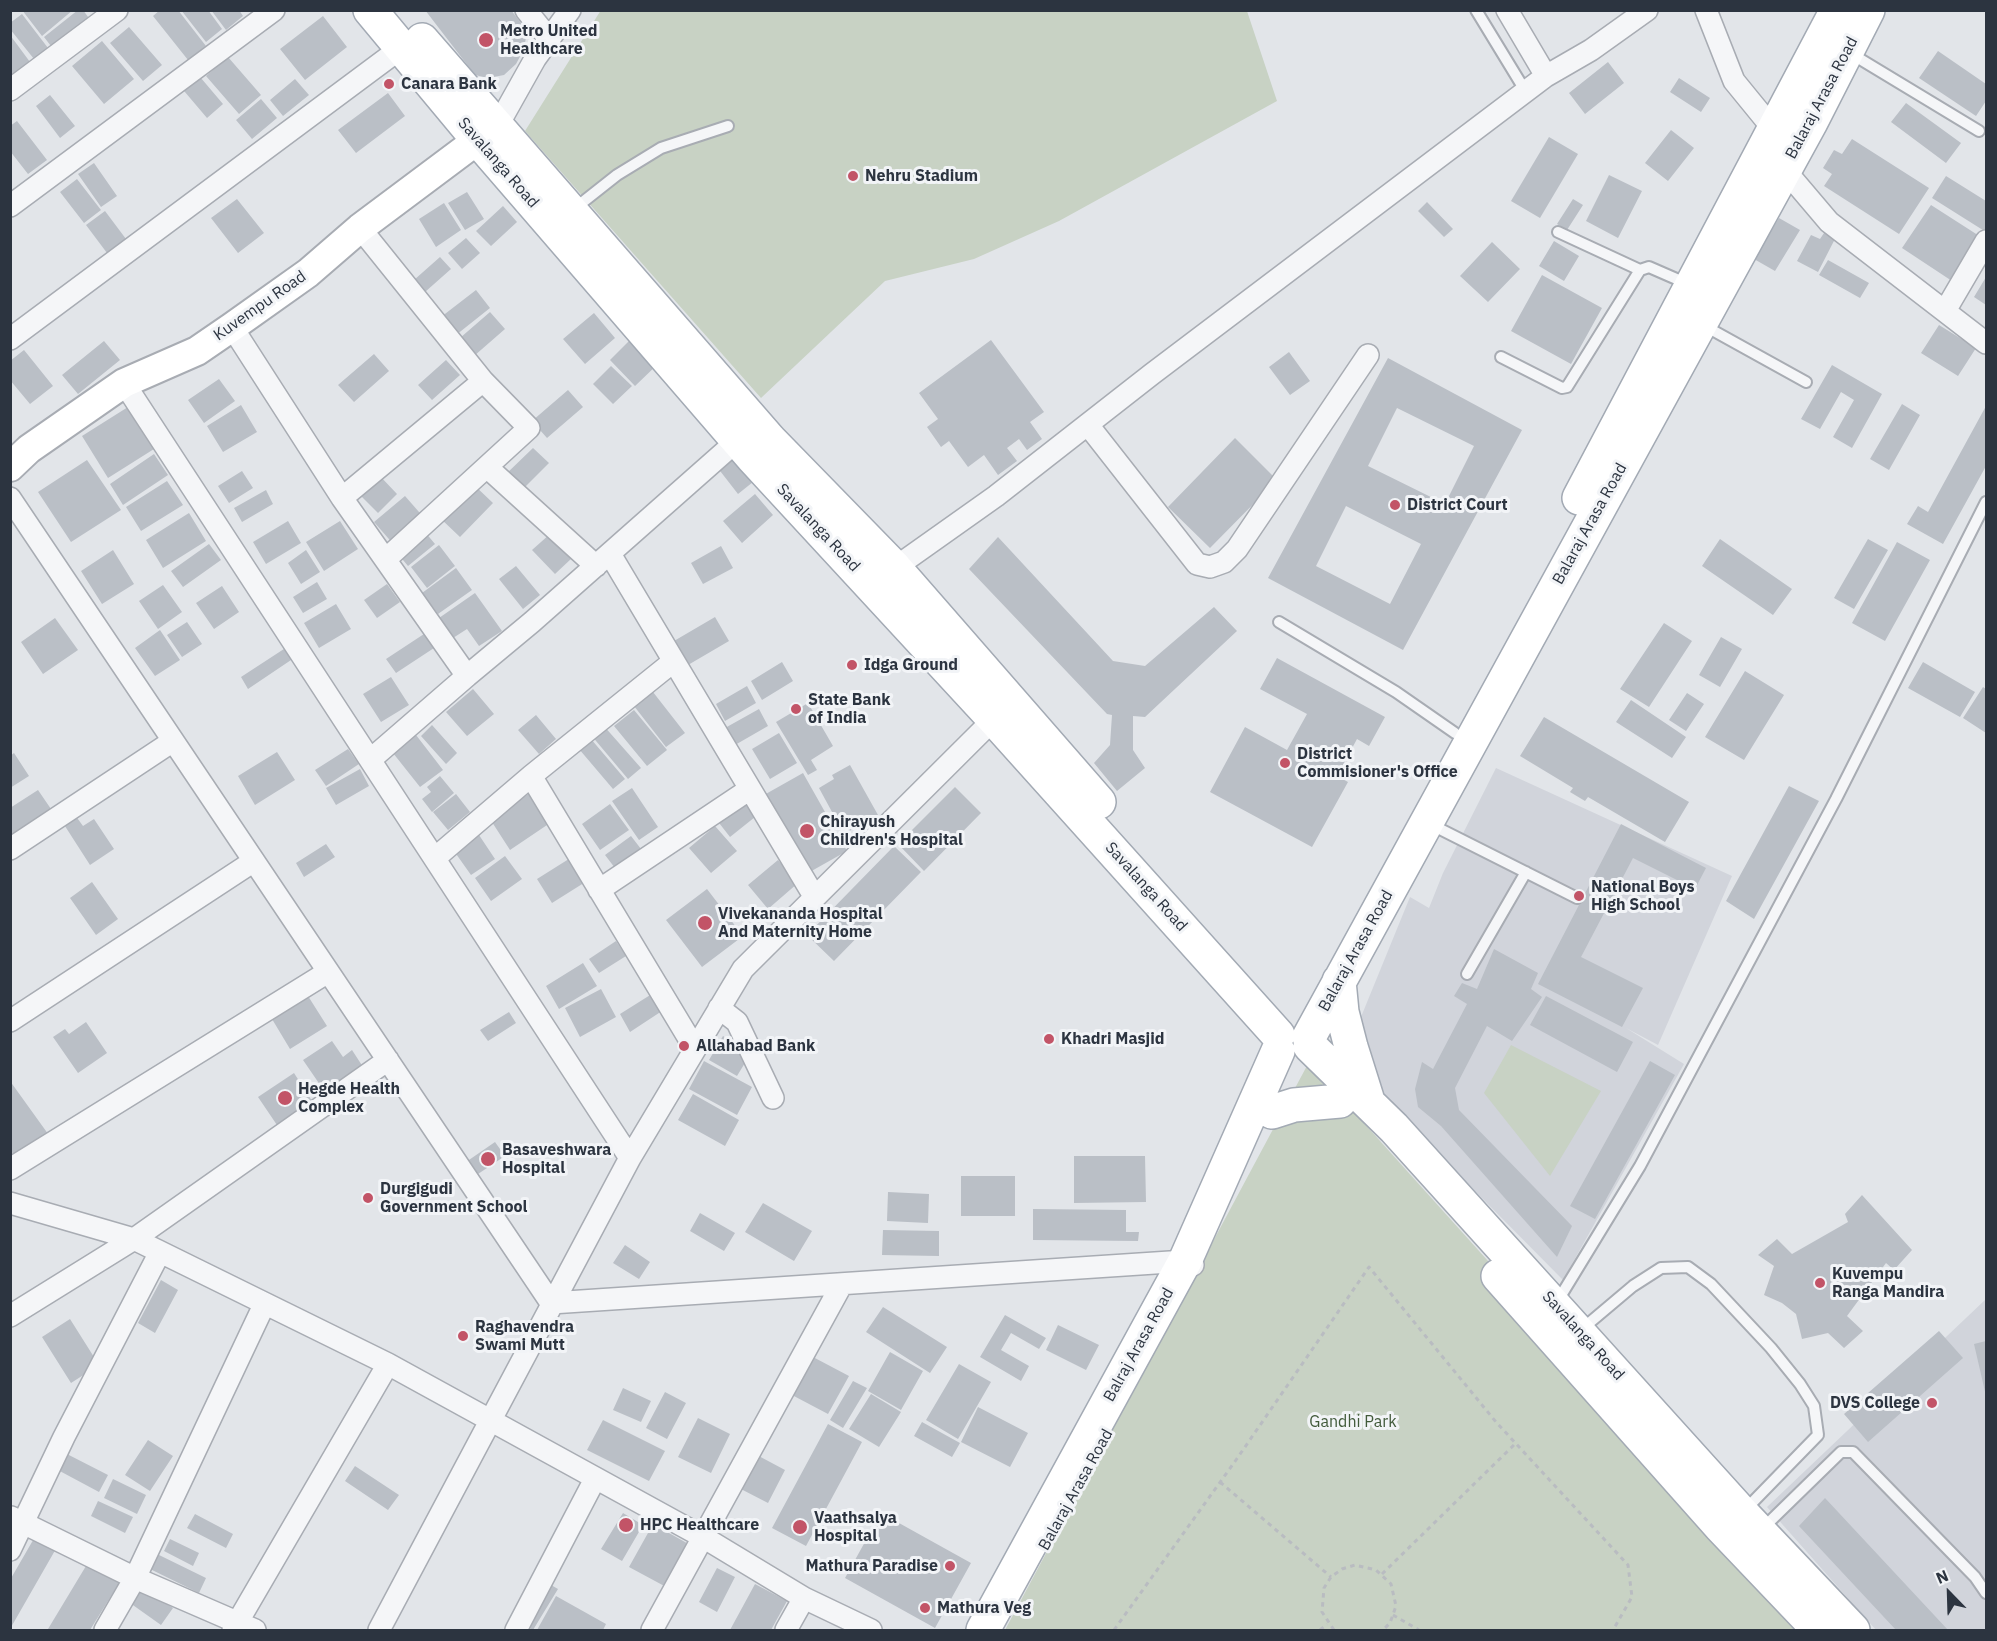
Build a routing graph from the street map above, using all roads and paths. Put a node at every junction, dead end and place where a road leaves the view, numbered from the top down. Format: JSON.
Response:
{"nodes":[{"id":1,"x":117,"y":10,"type":"edge"},
{"id":2,"x":274,"y":10,"type":"edge"},
{"id":3,"x":370,"y":10,"type":"edge"},
{"id":4,"x":398,"y":10,"type":"edge"},
{"id":5,"x":526,"y":10,"type":"edge"},
{"id":6,"x":570,"y":10,"type":"edge"},
{"id":7,"x":1476,"y":10,"type":"edge"},
{"id":8,"x":1507,"y":10,"type":"edge"},
{"id":9,"x":1647,"y":10,"type":"edge"},
{"id":10,"x":1706,"y":10,"type":"edge"},
{"id":11,"x":1837,"y":10,"type":"edge"},
{"id":12,"x":1868,"y":10,"type":"edge"},
{"id":13,"x":550,"y":40,"type":"junction"},
{"id":14,"x":400,"y":48,"type":"junction"},
{"id":15,"x":1847,"y":51,"type":"junction"},
{"id":16,"x":1546,"y":76,"type":"junction"},
{"id":17,"x":10,"y":90,"type":"edge"},
{"id":18,"x":1526,"y":92,"type":"junction"},
{"id":19,"x":728,"y":126,"type":"dead end"},
{"id":20,"x":1774,"y":130,"type":"junction"},
{"id":21,"x":1979,"y":131,"type":"dead end"},
{"id":22,"x":488,"y":133,"type":"junction"},
{"id":23,"x":1784,"y":170,"type":"junction"},
{"id":24,"x":10,"y":206,"type":"edge"},
{"id":25,"x":563,"y":219,"type":"junction"},
{"id":26,"x":360,"y":228,"type":"junction"},
{"id":27,"x":1558,"y":232,"type":"dead end"},
{"id":28,"x":1986,"y":241,"type":"edge"},
{"id":29,"x":1640,"y":270,"type":"junction"},
{"id":30,"x":1691,"y":286,"type":"junction"},
{"id":31,"x":1945,"y":311,"type":"junction"},
{"id":32,"x":1700,"y":323,"type":"junction"},
{"id":33,"x":232,"y":327,"type":"junction"},
{"id":34,"x":10,"y":339,"type":"edge"},
{"id":35,"x":1986,"y":343,"type":"edge"},
{"id":36,"x":1368,"y":355,"type":"dead end"},
{"id":37,"x":1501,"y":357,"type":"dead end"},
{"id":38,"x":483,"y":381,"type":"junction"},
{"id":39,"x":1806,"y":382,"type":"dead end"},
{"id":40,"x":124,"y":383,"type":"junction"},
{"id":41,"x":1088,"y":424,"type":"junction"},
{"id":42,"x":738,"y":440,"type":"junction"},
{"id":43,"x":10,"y":468,"type":"edge"},
{"id":44,"x":488,"y":468,"type":"junction"},
{"id":45,"x":10,"y":498,"type":"edge"},
{"id":46,"x":342,"y":498,"type":"junction"},
{"id":47,"x":1986,"y":502,"type":"edge"},
{"id":48,"x":386,"y":559,"type":"junction"},
{"id":49,"x":603,"y":560,"type":"junction"},
{"id":50,"x":883,"y":576,"type":"junction"},
{"id":51,"x":1279,"y":622,"type":"dead end"},
{"id":52,"x":674,"y":661,"type":"junction"},
{"id":53,"x":467,"y":676,"type":"junction"},
{"id":54,"x":994,"y":719,"type":"junction"},
{"id":55,"x":1455,"y":733,"type":"junction"},
{"id":56,"x":173,"y":741,"type":"junction"},
{"id":57,"x":370,"y":760,"type":"junction"},
{"id":58,"x":531,"y":776,"type":"junction"},
{"id":59,"x":750,"y":789,"type":"junction"},
{"id":60,"x":1427,"y":822,"type":"junction"},
{"id":61,"x":10,"y":849,"type":"edge"},
{"id":62,"x":435,"y":858,"type":"junction"},
{"id":63,"x":254,"y":861,"type":"junction"},
{"id":64,"x":1526,"y":872,"type":"junction"},
{"id":65,"x":599,"y":890,"type":"junction"},
{"id":66,"x":814,"y":896,"type":"junction"},
{"id":67,"x":1577,"y":897,"type":"dead end"},
{"id":68,"x":328,"y":972,"type":"junction"},
{"id":69,"x":1467,"y":974,"type":"dead end"},
{"id":70,"x":1340,"y":981,"type":"junction"},
{"id":71,"x":1233,"y":984,"type":"junction"},
{"id":72,"x":719,"y":1008,"type":"junction"},
{"id":73,"x":10,"y":1021,"type":"edge"},
{"id":74,"x":1296,"y":1042,"type":"junction"},
{"id":75,"x":694,"y":1047,"type":"junction"},
{"id":76,"x":388,"y":1060,"type":"junction"},
{"id":77,"x":773,"y":1098,"type":"dead end"},
{"id":78,"x":1267,"y":1099,"type":"junction"},
{"id":79,"x":1354,"y":1102,"type":"junction"},
{"id":80,"x":630,"y":1158,"type":"junction"},
{"id":81,"x":10,"y":1169,"type":"edge"},
{"id":82,"x":10,"y":1203,"type":"edge"},
{"id":83,"x":134,"y":1239,"type":"junction"},
{"id":84,"x":160,"y":1252,"type":"junction"},
{"id":85,"x":1191,"y":1265,"type":"junction"},
{"id":86,"x":842,"y":1284,"type":"junction"},
{"id":87,"x":551,"y":1303,"type":"junction"},
{"id":88,"x":264,"y":1305,"type":"junction"},
{"id":89,"x":10,"y":1316,"type":"edge"},
{"id":90,"x":1559,"y":1327,"type":"junction"},
{"id":91,"x":388,"y":1364,"type":"junction"},
{"id":92,"x":491,"y":1422,"type":"junction"},
{"id":93,"x":1516,"y":1443,"type":"junction"},
{"id":94,"x":595,"y":1479,"type":"junction"},
{"id":95,"x":1220,"y":1482,"type":"junction"},
{"id":96,"x":17,"y":1520,"type":"edge"},
{"id":97,"x":1752,"y":1521,"type":"junction"},
{"id":98,"x":703,"y":1538,"type":"junction"},
{"id":99,"x":10,"y":1550,"type":"edge"},
{"id":100,"x":1382,"y":1574,"type":"junction"},
{"id":101,"x":1331,"y":1577,"type":"junction"},
{"id":102,"x":135,"y":1578,"type":"junction"},
{"id":103,"x":1986,"y":1593,"type":"edge"},
{"id":104,"x":804,"y":1598,"type":"junction"},
{"id":105,"x":1393,"y":1615,"type":"junction"},
{"id":106,"x":1327,"y":1624,"type":"junction"},
{"id":107,"x":243,"y":1628,"type":"edge"},
{"id":108,"x":105,"y":1630,"type":"edge"},
{"id":109,"x":379,"y":1630,"type":"edge"},
{"id":110,"x":516,"y":1630,"type":"edge"},
{"id":111,"x":652,"y":1630,"type":"edge"},
{"id":112,"x":786,"y":1630,"type":"edge"},
{"id":113,"x":871,"y":1630,"type":"edge"},
{"id":114,"x":983,"y":1630,"type":"edge"},
{"id":115,"x":999,"y":1630,"type":"edge"},
{"id":116,"x":1114,"y":1630,"type":"edge"},
{"id":117,"x":1320,"y":1630,"type":"edge"},
{"id":118,"x":1334,"y":1630,"type":"edge"},
{"id":119,"x":1383,"y":1630,"type":"edge"},
{"id":120,"x":1419,"y":1630,"type":"edge"},
{"id":121,"x":1613,"y":1630,"type":"edge"},
{"id":122,"x":1820,"y":1630,"type":"edge"},
{"id":123,"x":1853,"y":1630,"type":"edge"}],
"edges":[{"from":1,"to":17,"type":"street"},
{"from":2,"to":24,"type":"street"},
{"from":3,"to":14,"type":"main road","name":"Savalanga Road"},
{"from":4,"to":22,"type":"main road","name":"Savalanga Road"},
{"from":5,"to":13,"type":"street"},
{"from":6,"to":13,"type":"street"},
{"from":7,"to":18,"type":"lane"},
{"from":8,"to":16,"type":"street"},
{"from":9,"to":16,"type":"street"},
{"from":10,"to":20,"type":"street"},
{"from":11,"to":20,"type":"main road","name":"Balaraj Arasa Road"},
{"from":12,"to":15,"type":"main road","name":"Balaraj Arasa Road"},
{"from":13,"to":22,"type":"street"},
{"from":14,"to":22,"type":"main road","name":"Savalanga Road"},
{"from":14,"to":34,"type":"street"},
{"from":15,"to":21,"type":"lane"},
{"from":15,"to":23,"type":"main road","name":"Balaraj Arasa Road"},
{"from":16,"to":18,"type":"street"},
{"from":18,"to":41,"type":"street"},
{"from":19,"to":25,"type":"lane"},
{"from":20,"to":23,"type":"street"},
{"from":20,"to":30,"type":"main road","name":"Balaraj Arasa Road"},
{"from":22,"to":25,"type":"main road","name":"Savalanga Road"},
{"from":22,"to":26,"type":"main road","name":"Kuvempu Road"},
{"from":23,"to":31,"type":"street"},
{"from":23,"to":32,"type":"main road","name":"Balaraj Arasa Road"},
{"from":25,"to":42,"type":"main road","name":"Savalanga Road"},
{"from":25,"to":50,"type":"main road","name":"Savalanga Road"},
{"from":26,"to":33,"type":"main road","name":"Kuvempu Road"},
{"from":26,"to":38,"type":"street"},
{"from":27,"to":29,"type":"lane"},
{"from":28,"to":31,"type":"street"},
{"from":29,"to":30,"type":"lane"},
{"from":29,"to":37,"type":"lane"},
{"from":30,"to":55,"type":"main road","name":"Balaraj Arasa Road"},
{"from":31,"to":35,"type":"street"},
{"from":32,"to":39,"type":"lane"},
{"from":32,"to":60,"type":"main road","name":"Balaraj Arasa Road"},
{"from":33,"to":40,"type":"main road","name":"Kuvempu Road"},
{"from":33,"to":46,"type":"street"},
{"from":36,"to":41,"type":"street"},
{"from":38,"to":44,"type":"street"},
{"from":38,"to":46,"type":"street"},
{"from":40,"to":43,"type":"main road","name":"Kuvempu Road"},
{"from":40,"to":57,"type":"street"},
{"from":41,"to":50,"type":"street"},
{"from":42,"to":49,"type":"street"},
{"from":42,"to":50,"type":"main road","name":"Savalanga Road"},
{"from":44,"to":48,"type":"street"},
{"from":44,"to":49,"type":"street"},
{"from":45,"to":56,"type":"street"},
{"from":46,"to":48,"type":"street"},
{"from":47,"to":90,"type":"lane"},
{"from":48,"to":53,"type":"street"},
{"from":49,"to":52,"type":"street"},
{"from":49,"to":53,"type":"street"},
{"from":50,"to":54,"type":"main road","name":"Savalanga Road"},
{"from":50,"to":74,"type":"main road","name":"Savalanga Road"},
{"from":51,"to":55,"type":"lane"},
{"from":52,"to":58,"type":"street"},
{"from":52,"to":59,"type":"street"},
{"from":53,"to":57,"type":"street"},
{"from":54,"to":66,"type":"street"},
{"from":54,"to":71,"type":"main road","name":"Savalanga Road"},
{"from":55,"to":74,"type":"main road","name":"Balaraj Arasa Road"},
{"from":56,"to":61,"type":"street"},
{"from":56,"to":63,"type":"street"},
{"from":57,"to":62,"type":"street"},
{"from":58,"to":62,"type":"street"},
{"from":58,"to":65,"type":"street"},
{"from":59,"to":65,"type":"street"},
{"from":59,"to":66,"type":"street"},
{"from":60,"to":64,"type":"lane"},
{"from":60,"to":70,"type":"main road","name":"Balaraj Arasa Road"},
{"from":62,"to":80,"type":"street"},
{"from":63,"to":68,"type":"street"},
{"from":63,"to":73,"type":"street"},
{"from":64,"to":67,"type":"lane"},
{"from":64,"to":69,"type":"lane"},
{"from":65,"to":75,"type":"street"},
{"from":66,"to":72,"type":"street"},
{"from":68,"to":76,"type":"street"},
{"from":68,"to":81,"type":"street"},
{"from":70,"to":74,"type":"main road","name":"Balaraj Arasa Road"},
{"from":70,"to":79,"type":"main road"},
{"from":71,"to":74,"type":"main road","name":"Savalanga Road"},
{"from":71,"to":78,"type":"main road"},
{"from":72,"to":75,"type":"street"},
{"from":72,"to":77,"type":"street"},
{"from":74,"to":78,"type":"main road","name":"Balraj Arasa Road"},
{"from":74,"to":79,"type":"main road","name":"Savalanga Road"},
{"from":75,"to":80,"type":"street"},
{"from":76,"to":83,"type":"street"},
{"from":76,"to":87,"type":"street"},
{"from":78,"to":79,"type":"main road"},
{"from":78,"to":85,"type":"main road","name":"Balraj Arasa Road"},
{"from":79,"to":90,"type":"main road","name":"Savalanga Road"},
{"from":80,"to":87,"type":"street"},
{"from":82,"to":83,"type":"street"},
{"from":83,"to":84,"type":"street"},
{"from":83,"to":89,"type":"street"},
{"from":84,"to":88,"type":"street"},
{"from":84,"to":96,"type":"street"},
{"from":85,"to":86,"type":"street"},
{"from":85,"to":114,"type":"main road","name":"Balraj Arasa Road"},
{"from":85,"to":115,"type":"main road","name":"Balaraj Arasa Road"},
{"from":86,"to":87,"type":"street"},
{"from":86,"to":98,"type":"street"},
{"from":87,"to":92,"type":"street"},
{"from":88,"to":91,"type":"street"},
{"from":88,"to":102,"type":"street"},
{"from":90,"to":97,"type":"main road","name":"Savalanga Road"},
{"from":90,"to":97,"type":"lane"},
{"from":90,"to":122,"type":"main road","name":"Savalanga Road"},
{"from":91,"to":92,"type":"street"},
{"from":91,"to":107,"type":"street"},
{"from":92,"to":94,"type":"street"},
{"from":92,"to":109,"type":"street"},
{"from":93,"to":95,"type":"path"},
{"from":93,"to":100,"type":"path"},
{"from":93,"to":121,"type":"path"},
{"from":94,"to":98,"type":"street"},
{"from":94,"to":110,"type":"street"},
{"from":95,"to":101,"type":"path"},
{"from":95,"to":116,"type":"path"},
{"from":96,"to":99,"type":"street"},
{"from":96,"to":102,"type":"street"},
{"from":97,"to":103,"type":"lane"},
{"from":97,"to":123,"type":"main road","name":"Savalanga Road"},
{"from":98,"to":104,"type":"street"},
{"from":98,"to":111,"type":"street"},
{"from":100,"to":101,"type":"path"},
{"from":100,"to":105,"type":"path"},
{"from":101,"to":106,"type":"path"},
{"from":102,"to":107,"type":"street"},
{"from":102,"to":108,"type":"street"},
{"from":104,"to":112,"type":"street"},
{"from":104,"to":113,"type":"street"},
{"from":105,"to":119,"type":"path"},
{"from":105,"to":120,"type":"path"},
{"from":106,"to":117,"type":"path"},
{"from":106,"to":118,"type":"path"}]}
